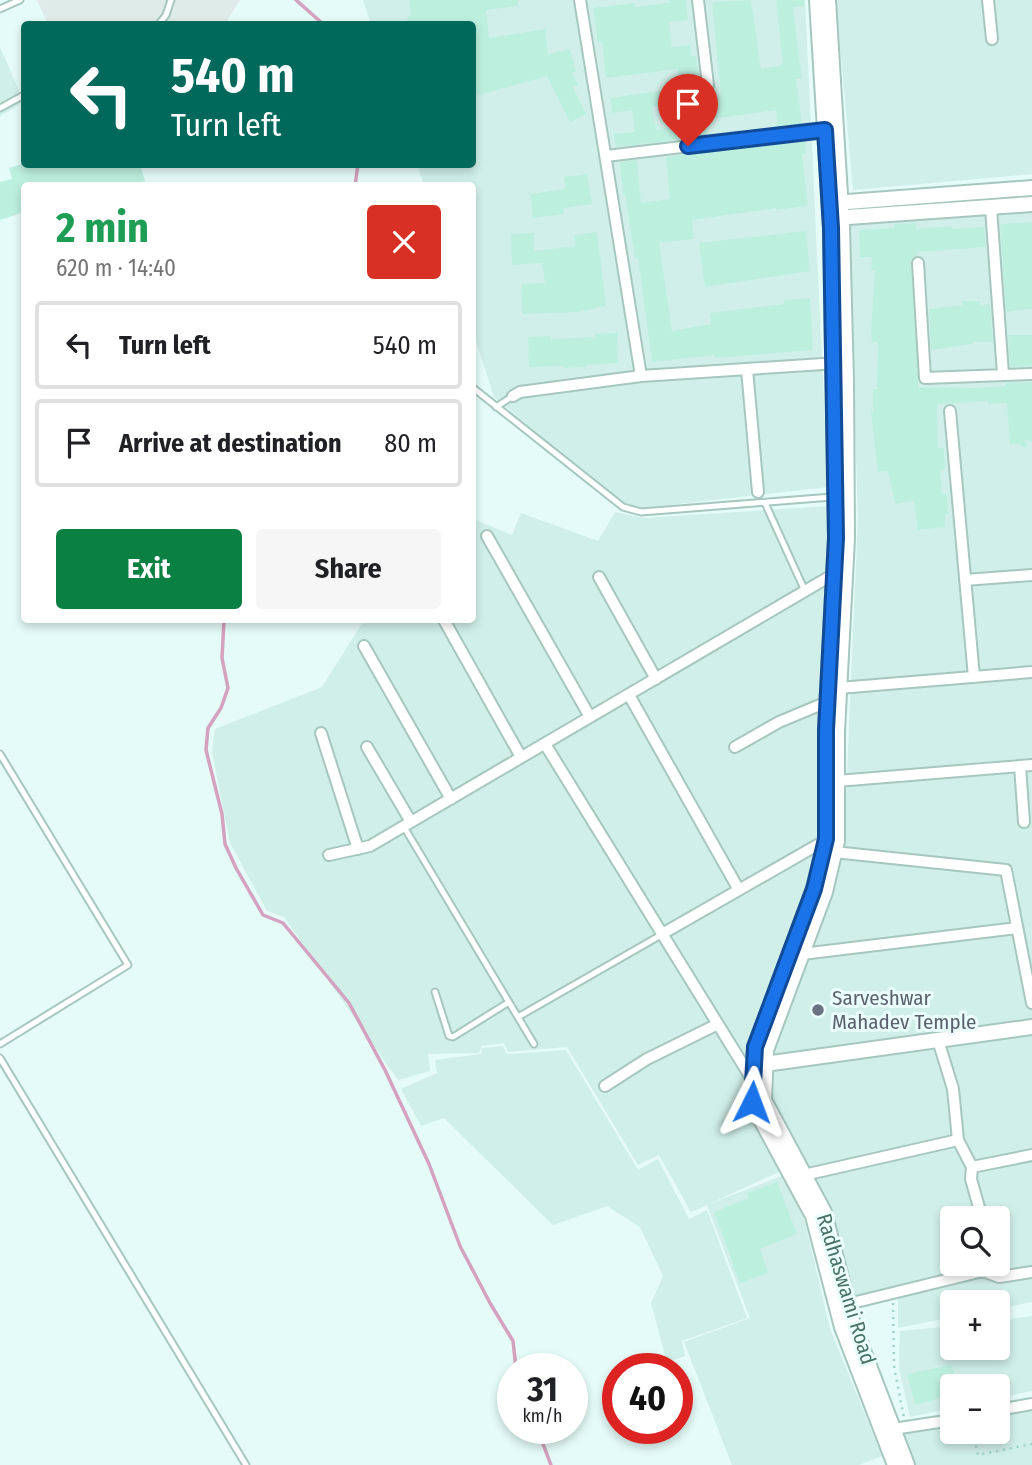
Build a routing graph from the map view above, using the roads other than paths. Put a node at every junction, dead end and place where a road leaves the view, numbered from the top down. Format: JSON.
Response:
{"nodes":[{"id":1,"x":20,"y":0,"type":"edge"},
{"id":2,"x":171,"y":0,"type":"edge"},
{"id":3,"x":580,"y":0,"type":"edge"},
{"id":4,"x":698,"y":0,"type":"edge"},
{"id":5,"x":817,"y":0,"type":"edge"},
{"id":6,"x":828,"y":0,"type":"edge"},
{"id":7,"x":988,"y":0,"type":"edge"},
{"id":8,"x":0,"y":9,"type":"edge"},
{"id":9,"x":161,"y":21,"type":"edge"},
{"id":10,"x":992,"y":38,"type":"dead end"},
{"id":11,"x":708,"y":85,"type":"dead end"},
{"id":12,"x":21,"y":97,"type":"edge"},
{"id":13,"x":0,"y":108,"type":"edge"},
{"id":14,"x":825,"y":130,"type":"junction"},
{"id":15,"x":606,"y":156,"type":"junction"},
{"id":16,"x":1032,"y":188,"type":"edge"},
{"id":17,"x":1032,"y":204,"type":"edge"},
{"id":18,"x":991,"y":208,"type":"junction"},
{"id":19,"x":836,"y":210,"type":"junction"},
{"id":20,"x":918,"y":263,"type":"dead end"},
{"id":21,"x":839,"y":362,"type":"junction"},
{"id":22,"x":747,"y":369,"type":"junction"},
{"id":23,"x":1003,"y":374,"type":"junction"},
{"id":24,"x":1032,"y":374,"type":"edge"},
{"id":25,"x":641,"y":376,"type":"junction"},
{"id":26,"x":476,"y":390,"type":"edge"},
{"id":27,"x":513,"y":396,"type":"joint"},
{"id":28,"x":496,"y":407,"type":"junction"},
{"id":29,"x":950,"y":411,"type":"dead end"},
{"id":30,"x":758,"y":492,"type":"dead end"},
{"id":31,"x":836,"y":497,"type":"junction"},
{"id":32,"x":765,"y":503,"type":"junction"},
{"id":33,"x":487,"y":536,"type":"dead end"},
{"id":34,"x":834,"y":575,"type":"junction"},
{"id":35,"x":1032,"y":575,"type":"edge"},
{"id":36,"x":599,"y":577,"type":"dead end"},
{"id":37,"x":965,"y":580,"type":"junction"},
{"id":38,"x":805,"y":592,"type":"junction"},
{"id":39,"x":446,"y":623,"type":"edge"},
{"id":40,"x":364,"y":646,"type":"dead end"},
{"id":41,"x":1032,"y":672,"type":"edge"},
{"id":42,"x":974,"y":677,"type":"junction"},
{"id":43,"x":656,"y":679,"type":"junction"},
{"id":44,"x":839,"y":688,"type":"junction"},
{"id":45,"x":629,"y":695,"type":"junction"},
{"id":46,"x":827,"y":702,"type":"junction"},
{"id":47,"x":590,"y":717,"type":"junction"},
{"id":48,"x":321,"y":733,"type":"dead end"},
{"id":49,"x":545,"y":744,"type":"junction"},
{"id":50,"x":367,"y":747,"type":"dead end"},
{"id":51,"x":735,"y":747,"type":"dead end"},
{"id":52,"x":0,"y":754,"type":"edge"},
{"id":53,"x":521,"y":757,"type":"junction"},
{"id":54,"x":1032,"y":765,"type":"edge"},
{"id":55,"x":1020,"y":766,"type":"junction"},
{"id":56,"x":837,"y":781,"type":"junction"},
{"id":57,"x":451,"y":799,"type":"junction"},
{"id":58,"x":1024,"y":822,"type":"dead end"},
{"id":59,"x":407,"y":824,"type":"junction"},
{"id":60,"x":826,"y":839,"type":"junction"},
{"id":61,"x":358,"y":849,"type":"junction"},
{"id":62,"x":834,"y":852,"type":"junction"},
{"id":63,"x":329,"y":855,"type":"dead end"},
{"id":64,"x":739,"y":890,"type":"junction"},
{"id":65,"x":1017,"y":928,"type":"junction"},
{"id":66,"x":662,"y":934,"type":"junction"},
{"id":67,"x":802,"y":954,"type":"junction"},
{"id":68,"x":435,"y":992,"type":"dead end"},
{"id":69,"x":509,"y":1002,"type":"junction"},
{"id":70,"x":1032,"y":1003,"type":"edge"},
{"id":71,"x":518,"y":1017,"type":"junction"},
{"id":72,"x":718,"y":1024,"type":"junction"},
{"id":73,"x":1032,"y":1027,"type":"edge"},
{"id":74,"x":938,"y":1040,"type":"junction"},
{"id":75,"x":0,"y":1044,"type":"edge"},
{"id":76,"x":534,"y":1044,"type":"dead end"},
{"id":77,"x":0,"y":1058,"type":"edge"},
{"id":78,"x":765,"y":1065,"type":"junction"},
{"id":79,"x":753,"y":1082,"type":"junction"},
{"id":80,"x":606,"y":1086,"type":"dead end"},
{"id":81,"x":958,"y":1140,"type":"junction"},
{"id":82,"x":1032,"y":1155,"type":"edge"},
{"id":83,"x":972,"y":1167,"type":"junction"},
{"id":84,"x":804,"y":1175,"type":"junction"},
{"id":85,"x":979,"y":1206,"type":"edge"},
{"id":86,"x":1032,"y":1272,"type":"edge"},
{"id":87,"x":1010,"y":1275,"type":"edge"},
{"id":88,"x":952,"y":1276,"type":"edge"},
{"id":89,"x":848,"y":1304,"type":"junction"},
{"id":90,"x":1032,"y":1404,"type":"edge"},
{"id":91,"x":1010,"y":1408,"type":"edge"},
{"id":92,"x":940,"y":1422,"type":"edge"},
{"id":93,"x":900,"y":1428,"type":"junction"},
{"id":94,"x":246,"y":1465,"type":"edge"},
{"id":95,"x":895,"y":1465,"type":"edge"},
{"id":96,"x":907,"y":1465,"type":"edge"}],
"edges":[{"from":1,"to":8,"type":"lane"},
{"from":2,"to":9,"type":"lane"},
{"from":3,"to":15,"type":"street"},
{"from":4,"to":11,"type":"street"},
{"from":5,"to":14,"type":"street","name":"Radhaswami Road"},
{"from":6,"to":19,"type":"street","name":"Radhaswami Road"},
{"from":7,"to":10,"type":"street"},
{"from":12,"to":13,"type":"lane"},
{"from":14,"to":15,"type":"street"},
{"from":14,"to":19,"type":"street","name":"Radhaswami Road"},
{"from":15,"to":25,"type":"street"},
{"from":16,"to":19,"type":"street"},
{"from":17,"to":18,"type":"street"},
{"from":18,"to":19,"type":"street"},
{"from":18,"to":23,"type":"street"},
{"from":19,"to":21,"type":"street","name":"Radhaswami Road"},
{"from":20,"to":23,"type":"street"},
{"from":21,"to":22,"type":"street"},
{"from":21,"to":31,"type":"street","name":"Radhaswami Road"},
{"from":21,"to":44,"type":"street","name":"Radhaswami Road"},
{"from":22,"to":25,"type":"street"},
{"from":22,"to":30,"type":"street"},
{"from":23,"to":24,"type":"street"},
{"from":25,"to":27,"type":"street"},
{"from":26,"to":28,"type":"lane"},
{"from":27,"to":28,"type":"lane"},
{"from":28,"to":32,"type":"lane"},
{"from":29,"to":37,"type":"street"},
{"from":31,"to":32,"type":"lane"},
{"from":31,"to":34,"type":"street","name":"Radhaswami Road"},
{"from":32,"to":38,"type":"lane"},
{"from":33,"to":47,"type":"street"},
{"from":34,"to":38,"type":"street"},
{"from":34,"to":46,"type":"street","name":"Radhaswami Road"},
{"from":35,"to":37,"type":"street"},
{"from":36,"to":43,"type":"street"},
{"from":37,"to":42,"type":"street"},
{"from":38,"to":43,"type":"street"},
{"from":39,"to":53,"type":"street"},
{"from":40,"to":57,"type":"street"},
{"from":41,"to":42,"type":"street"},
{"from":42,"to":44,"type":"street"},
{"from":43,"to":45,"type":"street"},
{"from":44,"to":56,"type":"street","name":"Radhaswami Road"},
{"from":45,"to":47,"type":"street"},
{"from":45,"to":64,"type":"street"},
{"from":46,"to":51,"type":"street"},
{"from":46,"to":60,"type":"street","name":"Radhaswami Road"},
{"from":47,"to":49,"type":"street"},
{"from":48,"to":61,"type":"street"},
{"from":49,"to":53,"type":"street"},
{"from":49,"to":66,"type":"street"},
{"from":50,"to":59,"type":"street"},
{"from":52,"to":75,"type":"lane"},
{"from":53,"to":57,"type":"street"},
{"from":54,"to":55,"type":"street"},
{"from":55,"to":56,"type":"street"},
{"from":55,"to":58,"type":"street"},
{"from":56,"to":62,"type":"street","name":"Radhaswami Road"},
{"from":57,"to":59,"type":"street"},
{"from":59,"to":61,"type":"street"},
{"from":59,"to":69,"type":"lane"},
{"from":60,"to":64,"type":"street"},
{"from":60,"to":79,"type":"street","name":"Radhaswami Road"},
{"from":61,"to":63,"type":"street"},
{"from":62,"to":65,"type":"street"},
{"from":62,"to":67,"type":"street","name":"Radhaswami Road"},
{"from":64,"to":66,"type":"street"},
{"from":65,"to":67,"type":"street"},
{"from":65,"to":70,"type":"street"},
{"from":66,"to":71,"type":"lane"},
{"from":66,"to":72,"type":"street"},
{"from":67,"to":78,"type":"street","name":"Radhaswami Road"},
{"from":68,"to":69,"type":"lane"},
{"from":69,"to":71,"type":"lane"},
{"from":71,"to":76,"type":"lane"},
{"from":72,"to":79,"type":"street"},
{"from":72,"to":80,"type":"street"},
{"from":73,"to":74,"type":"street"},
{"from":74,"to":78,"type":"street"},
{"from":74,"to":81,"type":"street"},
{"from":77,"to":94,"type":"lane"},
{"from":78,"to":84,"type":"street","name":"Radhaswami Road"},
{"from":79,"to":95,"type":"street","name":"Radhaswami Road"},
{"from":81,"to":83,"type":"street"},
{"from":81,"to":84,"type":"street"},
{"from":82,"to":83,"type":"street"},
{"from":83,"to":85,"type":"street"},
{"from":84,"to":89,"type":"street","name":"Radhaswami Road"},
{"from":86,"to":87,"type":"street"},
{"from":88,"to":89,"type":"street"},
{"from":89,"to":93,"type":"street","name":"Radhaswami Road"},
{"from":90,"to":91,"type":"street"},
{"from":92,"to":93,"type":"street"},
{"from":93,"to":96,"type":"street","name":"Radhaswami Road"}]}
